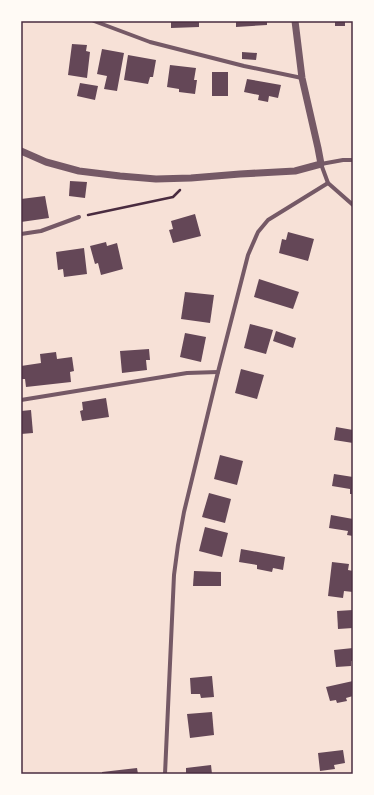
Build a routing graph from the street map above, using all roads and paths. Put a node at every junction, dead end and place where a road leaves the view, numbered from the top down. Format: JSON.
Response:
{"nodes":[{"id":1,"x":94,"y":21,"type":"edge"},
{"id":2,"x":295,"y":21,"type":"edge"},
{"id":3,"x":302,"y":78,"type":"junction"},
{"id":4,"x":21,"y":151,"type":"edge"},
{"id":5,"x":353,"y":160,"type":"edge"},
{"id":6,"x":321,"y":164,"type":"junction"},
{"id":7,"x":328,"y":183,"type":"junction"},
{"id":8,"x":173,"y":197,"type":"dead end"},
{"id":9,"x":353,"y":205,"type":"edge"},
{"id":10,"x":79,"y":217,"type":"joint"},
{"id":11,"x":21,"y":234,"type":"edge"},
{"id":12,"x":218,"y":372,"type":"junction"},
{"id":13,"x":21,"y":400,"type":"edge"},
{"id":14,"x":165,"y":774,"type":"edge"}],
"edges":[{"from":1,"to":3,"type":"street"},
{"from":2,"to":3,"type":"street"},
{"from":3,"to":6,"type":"street"},
{"from":4,"to":6,"type":"street"},
{"from":5,"to":6,"type":"street"},
{"from":6,"to":7,"type":"street"},
{"from":7,"to":9,"type":"street"},
{"from":7,"to":12,"type":"street"},
{"from":8,"to":10,"type":"path"},
{"from":10,"to":11,"type":"street"},
{"from":12,"to":13,"type":"street"},
{"from":12,"to":14,"type":"street"}]}
